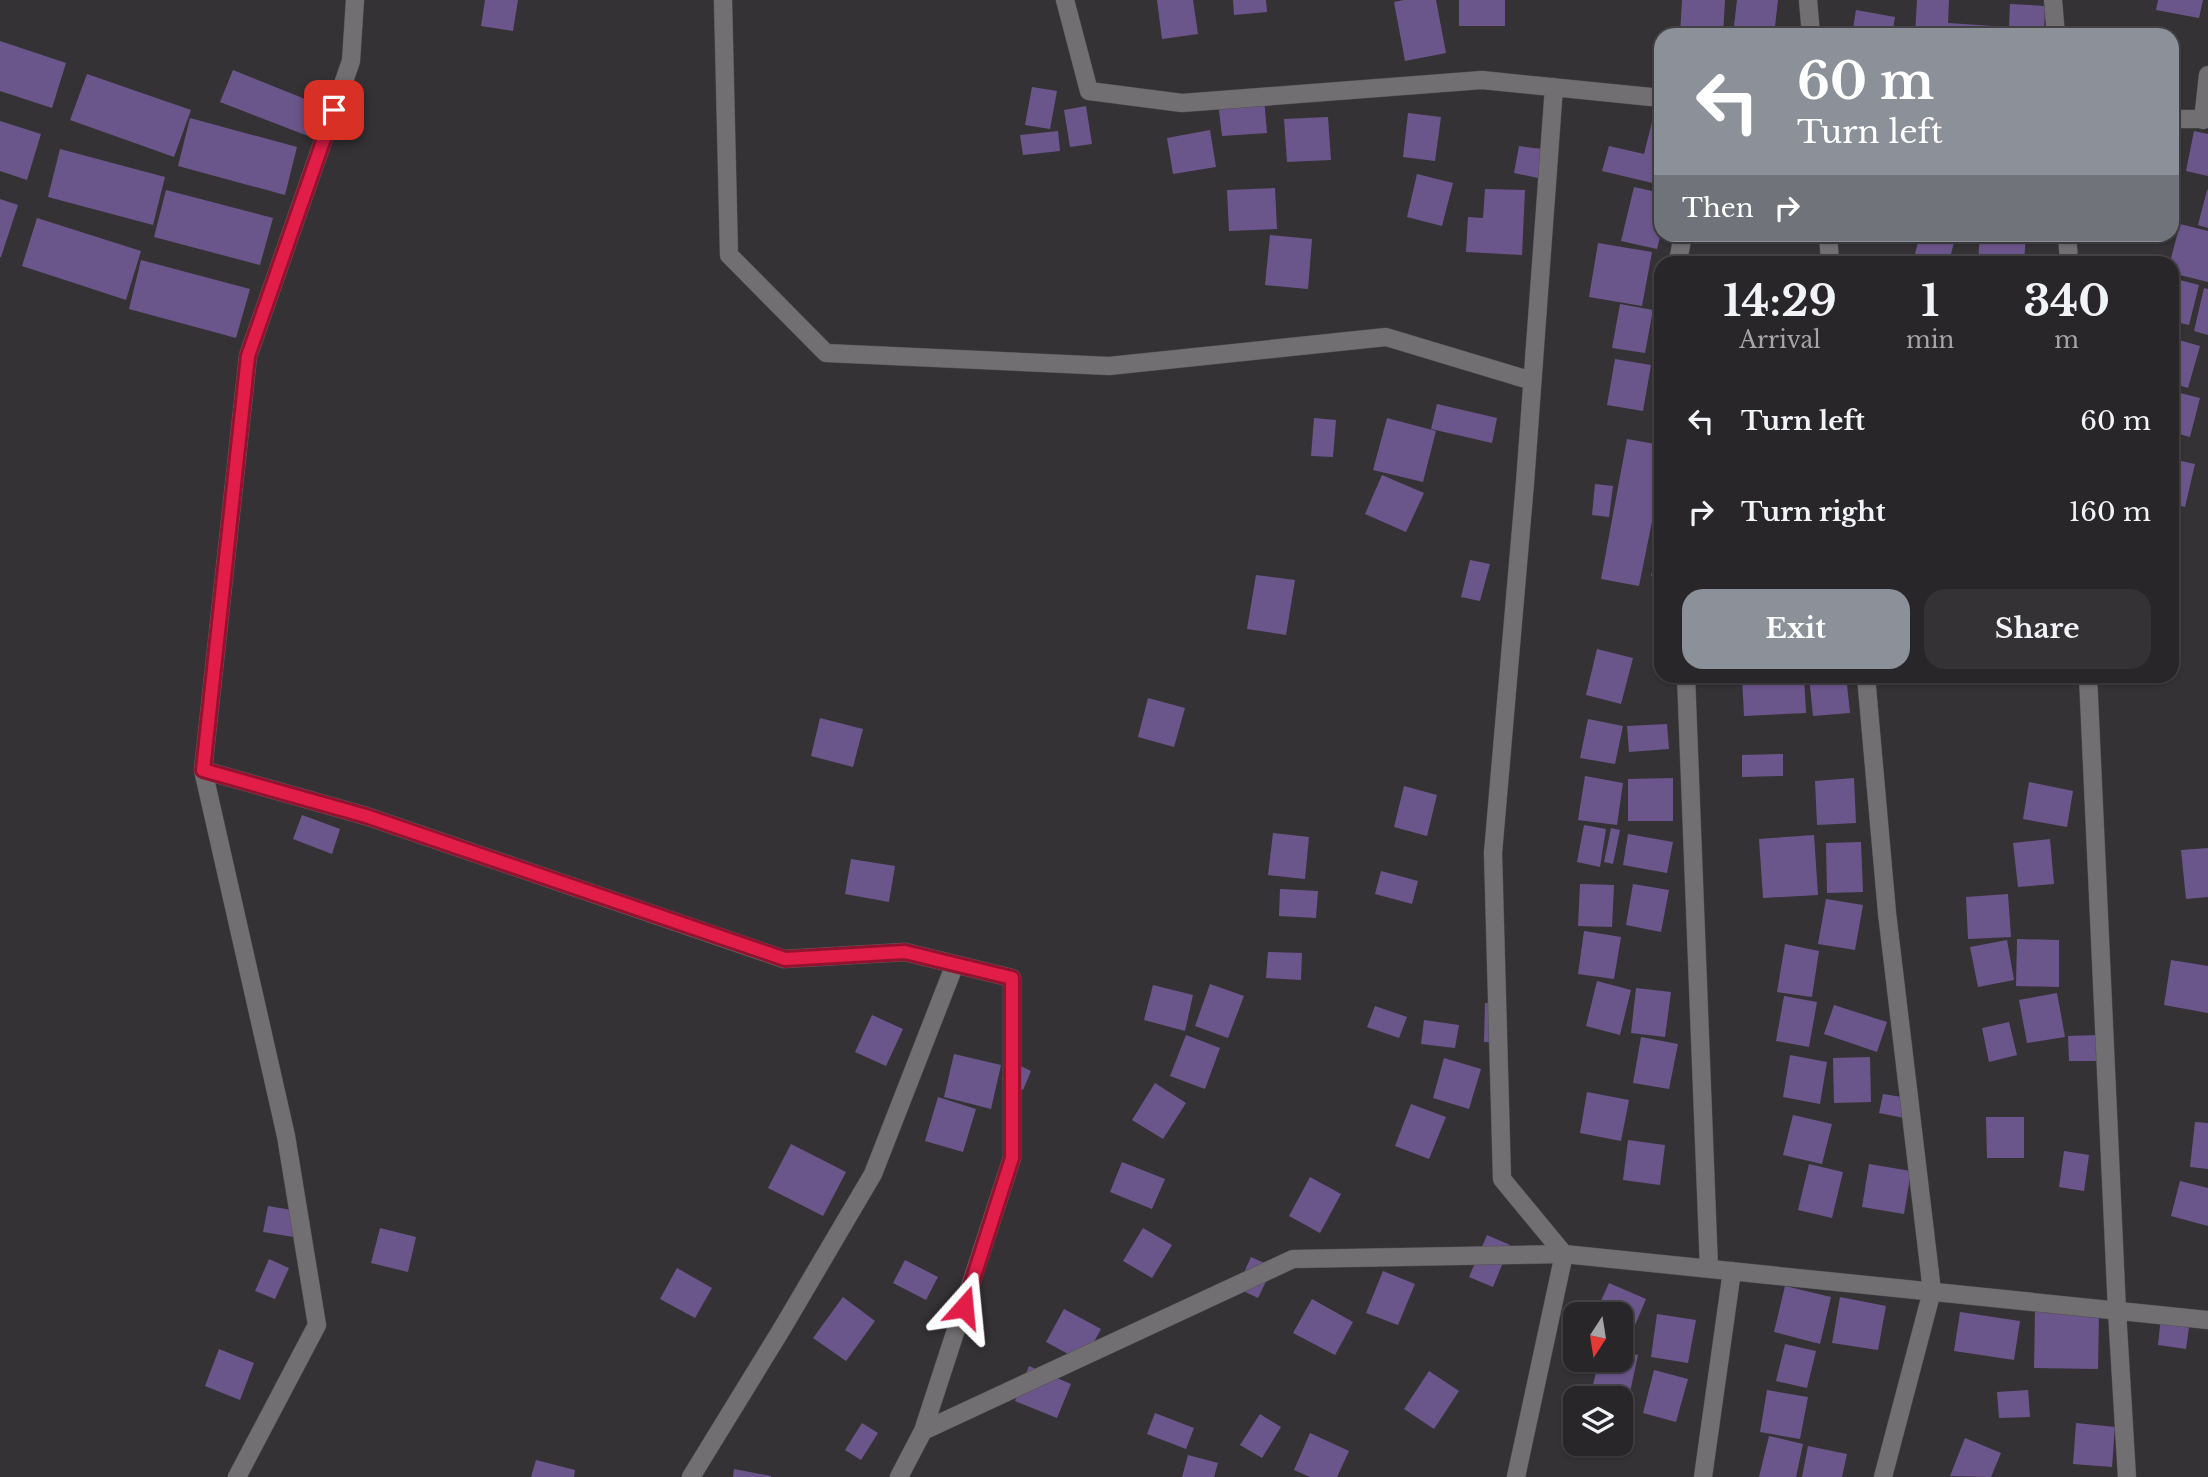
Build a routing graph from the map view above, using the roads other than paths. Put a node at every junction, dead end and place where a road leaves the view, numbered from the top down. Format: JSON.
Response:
{"nodes":[{"id":1,"x":355,"y":0,"type":"edge"},
{"id":2,"x":723,"y":0,"type":"edge"},
{"id":3,"x":1065,"y":0,"type":"edge"},
{"id":4,"x":1808,"y":0,"type":"edge"},
{"id":5,"x":2053,"y":0,"type":"edge"},
{"id":6,"x":1810,"y":28,"type":"edge"},
{"id":7,"x":2055,"y":28,"type":"edge"},
{"id":8,"x":2208,"y":75,"type":"edge"},
{"id":9,"x":1554,"y":87,"type":"junction"},
{"id":10,"x":1654,"y":97,"type":"edge"},
{"id":11,"x":2179,"y":119,"type":"edge"},
{"id":12,"x":2205,"y":120,"type":"edge"},
{"id":13,"x":1532,"y":381,"type":"junction"},
{"id":14,"x":1686,"y":683,"type":"edge"},
{"id":15,"x":1867,"y":683,"type":"edge"},
{"id":16,"x":2088,"y":683,"type":"edge"},
{"id":17,"x":203,"y":770,"type":"junction"},
{"id":18,"x":955,"y":964,"type":"junction"},
{"id":19,"x":1564,"y":1254,"type":"junction"},
{"id":20,"x":1709,"y":1269,"type":"junction"},
{"id":21,"x":1732,"y":1271,"type":"junction"},
{"id":22,"x":1932,"y":1292,"type":"junction"},
{"id":23,"x":2117,"y":1311,"type":"junction"},
{"id":24,"x":2208,"y":1320,"type":"edge"},
{"id":25,"x":923,"y":1431,"type":"junction"},
{"id":26,"x":237,"y":1477,"type":"edge"},
{"id":27,"x":691,"y":1477,"type":"edge"},
{"id":28,"x":899,"y":1477,"type":"edge"},
{"id":29,"x":1516,"y":1477,"type":"edge"},
{"id":30,"x":1703,"y":1477,"type":"edge"},
{"id":31,"x":1883,"y":1477,"type":"edge"},
{"id":32,"x":2127,"y":1477,"type":"edge"}],
"edges":[{"from":1,"to":17,"type":"street"},
{"from":2,"to":13,"type":"street"},
{"from":3,"to":9,"type":"street"},
{"from":4,"to":6,"type":"street"},
{"from":5,"to":7,"type":"street"},
{"from":8,"to":12,"type":"street"},
{"from":9,"to":10,"type":"street"},
{"from":9,"to":13,"type":"street"},
{"from":11,"to":12,"type":"street"},
{"from":13,"to":19,"type":"street"},
{"from":14,"to":20,"type":"street"},
{"from":15,"to":22,"type":"street"},
{"from":16,"to":23,"type":"street"},
{"from":17,"to":18,"type":"street"},
{"from":17,"to":26,"type":"street"},
{"from":18,"to":25,"type":"street"},
{"from":18,"to":27,"type":"street"},
{"from":19,"to":20,"type":"street"},
{"from":19,"to":25,"type":"street"},
{"from":19,"to":29,"type":"street"},
{"from":20,"to":21,"type":"street"},
{"from":21,"to":22,"type":"street"},
{"from":21,"to":30,"type":"street"},
{"from":22,"to":23,"type":"street"},
{"from":22,"to":31,"type":"street"},
{"from":23,"to":24,"type":"street"},
{"from":23,"to":32,"type":"street"},
{"from":25,"to":28,"type":"street"}]}
